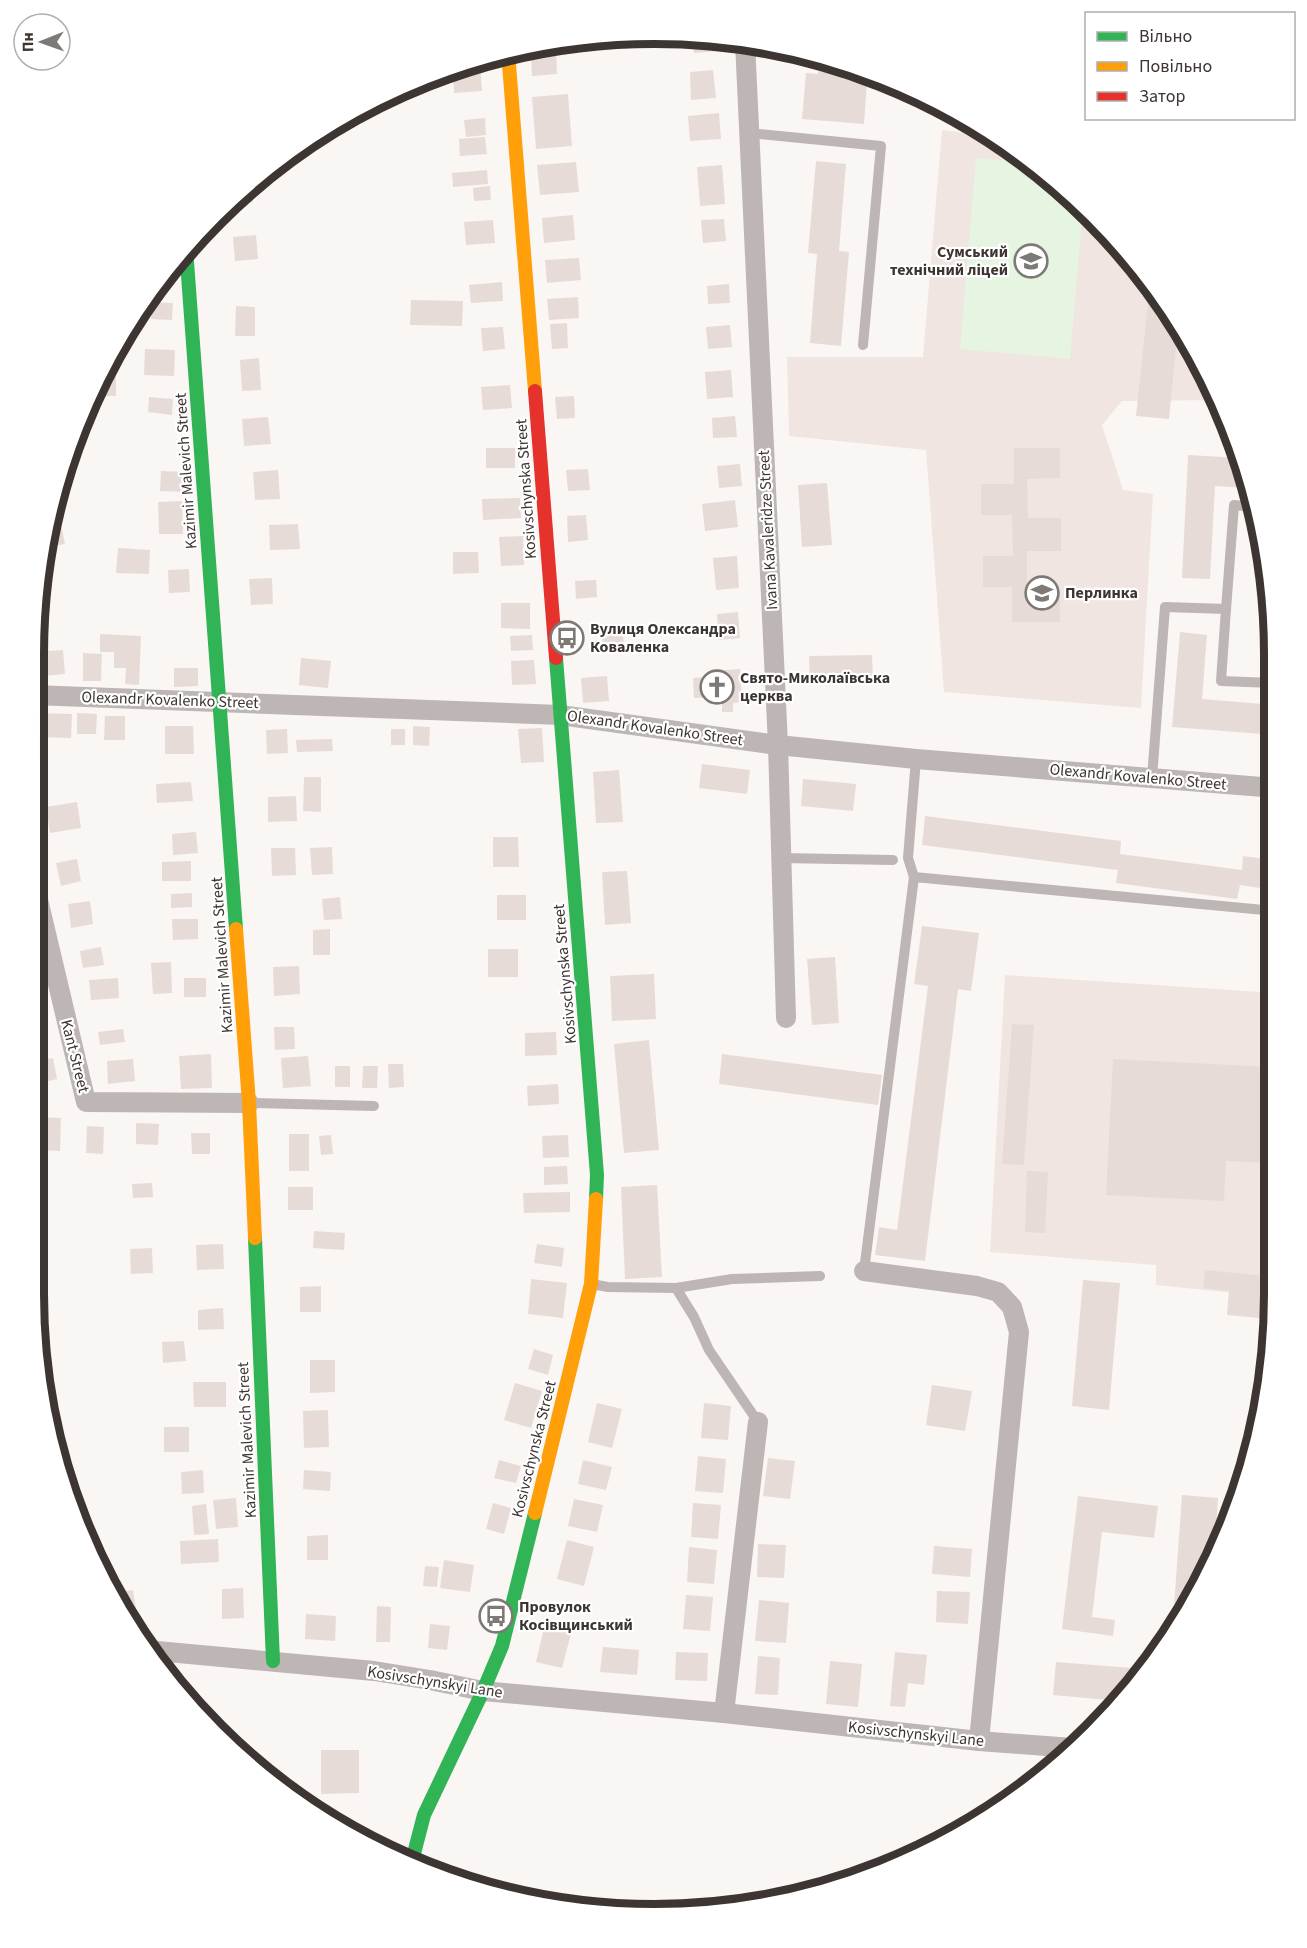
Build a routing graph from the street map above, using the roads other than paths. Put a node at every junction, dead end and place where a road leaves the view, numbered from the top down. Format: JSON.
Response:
{"nodes":[{"id":1,"x":745,"y":51,"type":"edge"},
{"id":2,"x":509,"y":61,"type":"edge"},
{"id":3,"x":749,"y":133,"type":"junction"},
{"id":4,"x":187,"y":261,"type":"edge"},
{"id":5,"x":863,"y":345,"type":"dead end"},
{"id":6,"x":1245,"y":506,"type":"edge"},
{"id":7,"x":1226,"y":609,"type":"junction"},
{"id":8,"x":1264,"y":683,"type":"edge"},
{"id":9,"x":44,"y":695,"type":"edge"},
{"id":10,"x":220,"y":702,"type":"junction"},
{"id":11,"x":560,"y":715,"type":"junction"},
{"id":12,"x":778,"y":745,"type":"junction"},
{"id":13,"x":916,"y":759,"type":"junction"},
{"id":14,"x":1152,"y":778,"type":"junction"},
{"id":15,"x":1264,"y":787,"type":"edge"},
{"id":16,"x":781,"y":858,"type":"junction"},
{"id":17,"x":893,"y":860,"type":"dead end"},
{"id":18,"x":914,"y":877,"type":"junction"},
{"id":19,"x":1264,"y":910,"type":"edge"},
{"id":20,"x":44,"y":925,"type":"edge"},
{"id":21,"x":786,"y":1018,"type":"dead end"},
{"id":22,"x":249,"y":1102,"type":"junction"},
{"id":23,"x":374,"y":1106,"type":"dead end"},
{"id":24,"x":864,"y":1271,"type":"joint"},
{"id":25,"x":820,"y":1276,"type":"dead end"},
{"id":26,"x":591,"y":1284,"type":"junction"},
{"id":27,"x":676,"y":1288,"type":"junction"},
{"id":28,"x":758,"y":1422,"type":"joint"},
{"id":29,"x":159,"y":1651,"type":"edge"},
{"id":30,"x":273,"y":1661,"type":"junction"},
{"id":31,"x":483,"y":1691,"type":"junction"},
{"id":32,"x":724,"y":1713,"type":"junction"},
{"id":33,"x":979,"y":1741,"type":"junction"},
{"id":34,"x":1062,"y":1747,"type":"edge"},
{"id":35,"x":414,"y":1855,"type":"edge"}],
"edges":[{"from":1,"to":3,"type":"street","name":"Ivana Kavaleridze Street"},
{"from":2,"to":11,"type":"street","name":"Kosivschynska Street"},
{"from":3,"to":5,"type":"lane"},
{"from":3,"to":12,"type":"street","name":"Ivana Kavaleridze Street"},
{"from":4,"to":10,"type":"street","name":"Kazimir Malevich Street"},
{"from":6,"to":7,"type":"lane"},
{"from":7,"to":8,"type":"lane"},
{"from":7,"to":14,"type":"lane"},
{"from":9,"to":10,"type":"street","name":"Olexandr Kovalenko Street"},
{"from":10,"to":11,"type":"street","name":"Olexandr Kovalenko Street"},
{"from":10,"to":22,"type":"street","name":"Kazimir Malevich Street"},
{"from":11,"to":12,"type":"street","name":"Olexandr Kovalenko Street"},
{"from":11,"to":26,"type":"street","name":"Kosivschynska Street"},
{"from":12,"to":13,"type":"street","name":"Olexandr Kovalenko Street"},
{"from":12,"to":16,"type":"street","name":"Ivana Kavaleridze Street"},
{"from":13,"to":14,"type":"street","name":"Olexandr Kovalenko Street"},
{"from":13,"to":18,"type":"lane"},
{"from":14,"to":15,"type":"street","name":"Olexandr Kovalenko Street"},
{"from":16,"to":17,"type":"lane"},
{"from":16,"to":21,"type":"street","name":"Ivana Kavaleridze Street"},
{"from":18,"to":19,"type":"lane"},
{"from":18,"to":24,"type":"lane"},
{"from":20,"to":22,"type":"street","name":"Kant Street"},
{"from":22,"to":23,"type":"lane"},
{"from":22,"to":30,"type":"street","name":"Kazimir Malevich Street"},
{"from":24,"to":33,"type":"street"},
{"from":25,"to":27,"type":"lane"},
{"from":26,"to":27,"type":"lane"},
{"from":26,"to":31,"type":"street","name":"Kosivschynska Street"},
{"from":27,"to":28,"type":"lane"},
{"from":28,"to":32,"type":"street"},
{"from":29,"to":30,"type":"street","name":"Kosivschynskyi Lane"},
{"from":30,"to":31,"type":"street","name":"Kosivschynskyi Lane"},
{"from":31,"to":32,"type":"street","name":"Kosivschynskyi Lane"},
{"from":31,"to":35,"type":"street","name":"Kosivschynska Street"},
{"from":32,"to":33,"type":"street","name":"Kosivschynskyi Lane"},
{"from":33,"to":34,"type":"street","name":"Kosivschynskyi Lane"}]}
